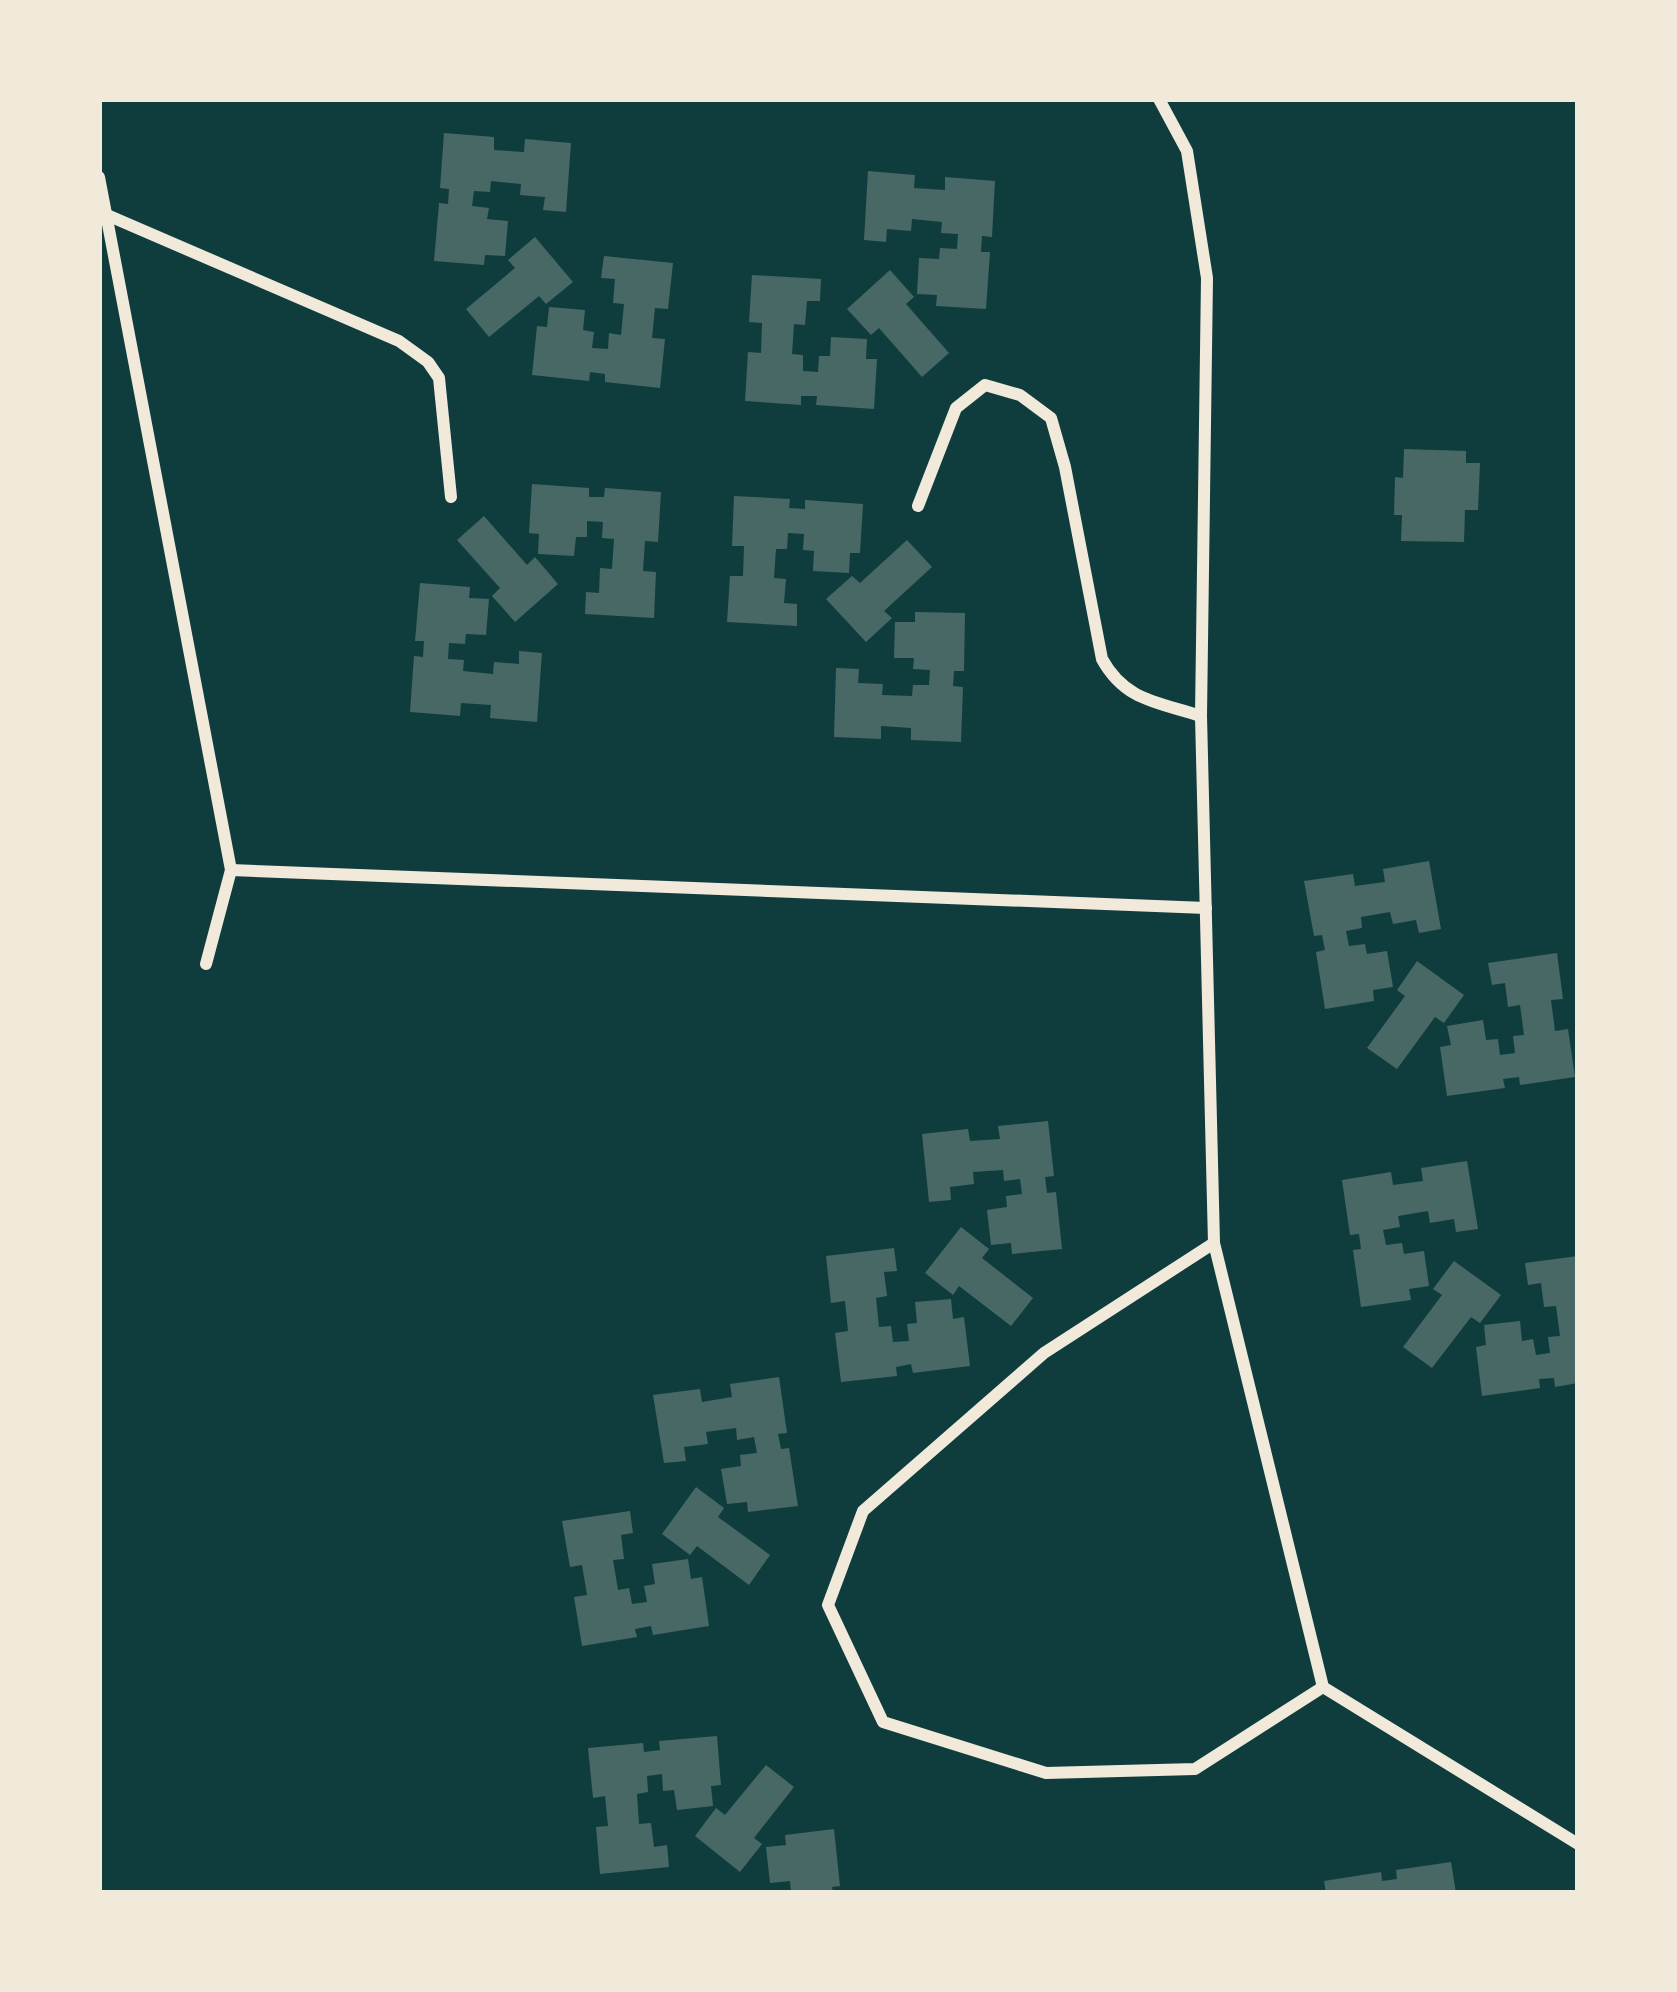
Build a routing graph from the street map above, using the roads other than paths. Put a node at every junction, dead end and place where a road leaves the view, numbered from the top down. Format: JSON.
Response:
{"nodes":[{"id":1,"x":1159,"y":99,"type":"edge"},
{"id":2,"x":99,"y":177,"type":"edge"},
{"id":3,"x":106,"y":215,"type":"junction"},
{"id":4,"x":451,"y":496,"type":"dead end"},
{"id":5,"x":918,"y":506,"type":"dead end"},
{"id":6,"x":1201,"y":716,"type":"junction"},
{"id":7,"x":231,"y":870,"type":"junction"},
{"id":8,"x":1206,"y":908,"type":"junction"},
{"id":9,"x":206,"y":964,"type":"dead end"},
{"id":10,"x":1214,"y":1243,"type":"junction"},
{"id":11,"x":1323,"y":1687,"type":"junction"},
{"id":12,"x":1578,"y":1844,"type":"edge"}],
"edges":[{"from":1,"to":6,"type":"street"},
{"from":2,"to":3,"type":"street"},
{"from":3,"to":4,"type":"street"},
{"from":3,"to":7,"type":"street"},
{"from":5,"to":6,"type":"street"},
{"from":6,"to":8,"type":"street"},
{"from":7,"to":8,"type":"street"},
{"from":7,"to":9,"type":"street"},
{"from":8,"to":10,"type":"street"},
{"from":10,"to":11,"type":"street"},
{"from":10,"to":11,"type":"street"},
{"from":11,"to":12,"type":"street"}]}
